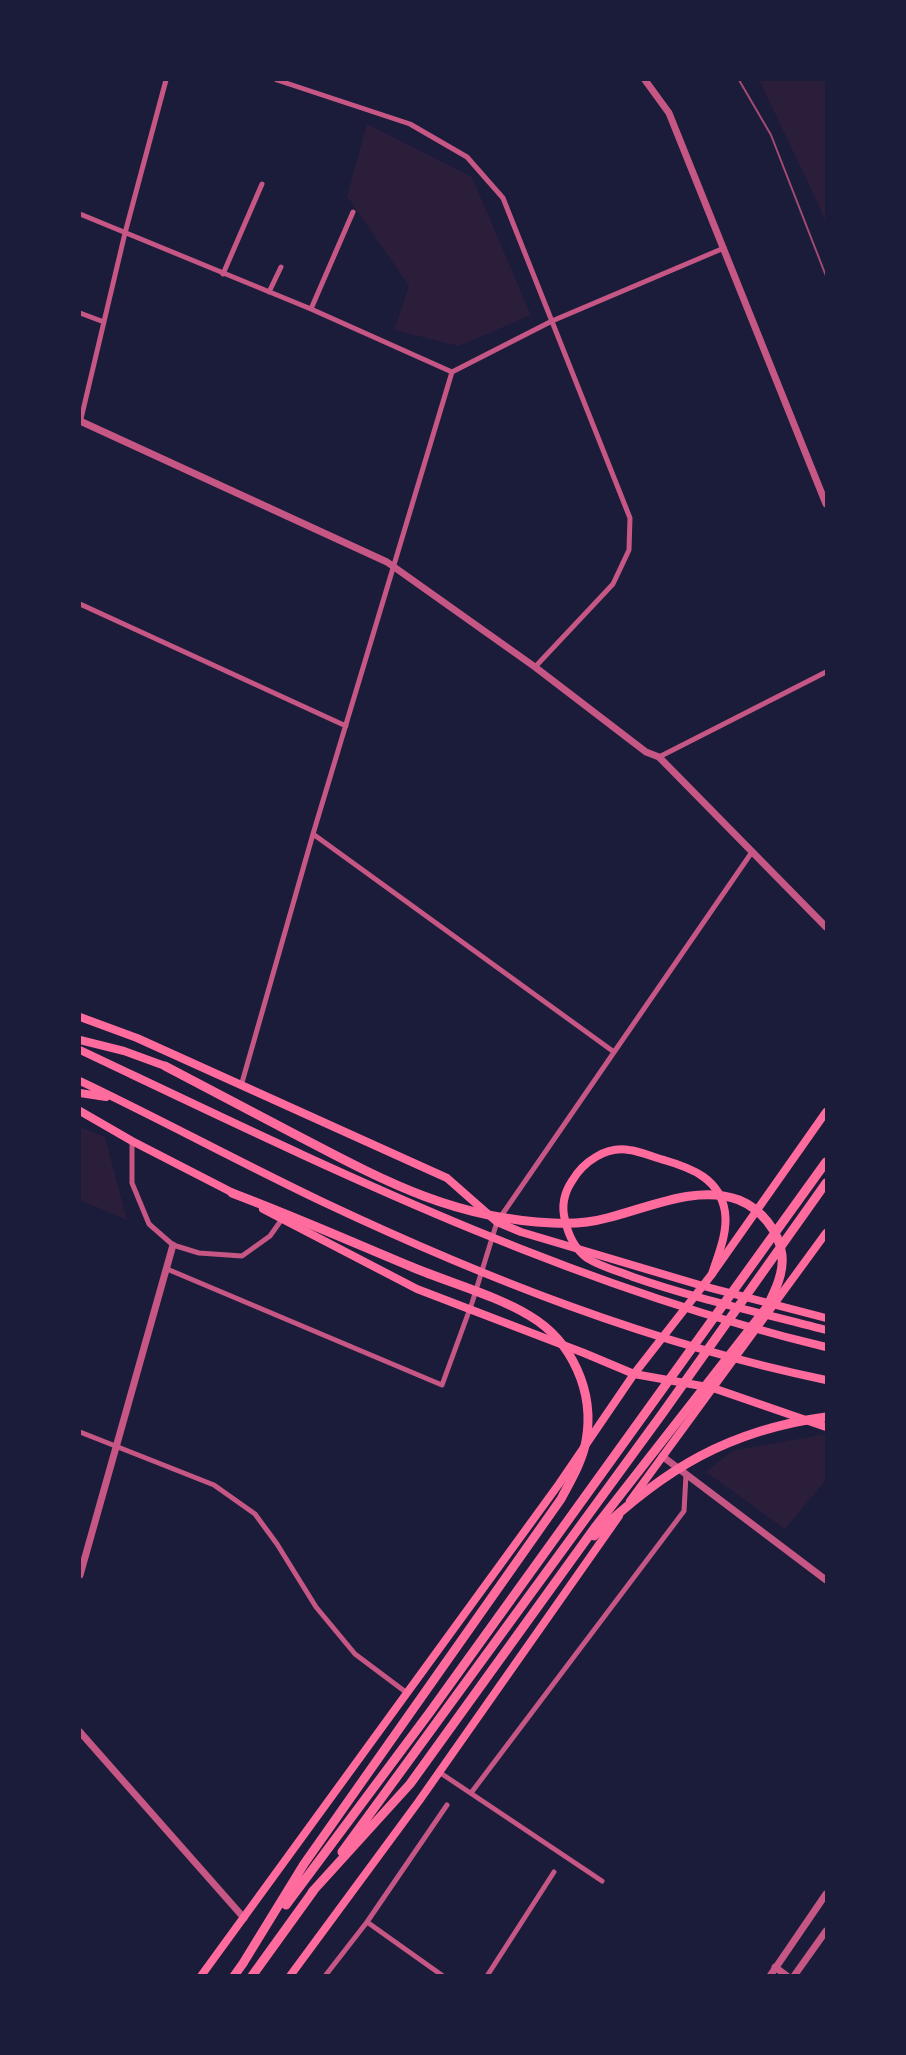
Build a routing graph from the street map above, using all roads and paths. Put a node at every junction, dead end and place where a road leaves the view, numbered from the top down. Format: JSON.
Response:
{"nodes":[{"id":1,"x":166,"y":80,"type":"edge"},
{"id":2,"x":277,"y":80,"type":"edge"},
{"id":3,"x":645,"y":80,"type":"edge"},
{"id":4,"x":262,"y":184,"type":"dead end"},
{"id":5,"x":352,"y":212,"type":"dead end"},
{"id":6,"x":80,"y":214,"type":"edge"},
{"id":7,"x":125,"y":233,"type":"junction"},
{"id":8,"x":724,"y":248,"type":"junction"},
{"id":9,"x":281,"y":267,"type":"dead end"},
{"id":10,"x":224,"y":274,"type":"junction"},
{"id":11,"x":269,"y":292,"type":"junction"},
{"id":12,"x":311,"y":309,"type":"junction"},
{"id":13,"x":80,"y":313,"type":"edge"},
{"id":14,"x":552,"y":321,"type":"junction"},
{"id":15,"x":104,"y":322,"type":"junction"},
{"id":16,"x":452,"y":372,"type":"junction"},
{"id":17,"x":80,"y":422,"type":"edge"},
{"id":18,"x":826,"y":504,"type":"edge"},
{"id":19,"x":394,"y":567,"type":"junction"},
{"id":20,"x":80,"y":604,"type":"edge"},
{"id":21,"x":535,"y":667,"type":"junction"},
{"id":22,"x":826,"y":672,"type":"edge"},
{"id":23,"x":346,"y":726,"type":"junction"},
{"id":24,"x":659,"y":756,"type":"junction"},
{"id":25,"x":313,"y":834,"type":"junction"},
{"id":26,"x":752,"y":852,"type":"junction"},
{"id":27,"x":826,"y":927,"type":"edge"},
{"id":28,"x":80,"y":1017,"type":"edge"},
{"id":29,"x":80,"y":1040,"type":"edge"},
{"id":30,"x":80,"y":1050,"type":"edge"},
{"id":31,"x":614,"y":1052,"type":"junction"},
{"id":32,"x":165,"y":1066,"type":"joint"},
{"id":33,"x":80,"y":1082,"type":"edge"},
{"id":34,"x":241,"y":1086,"type":"junction"},
{"id":35,"x":80,"y":1093,"type":"edge"},
{"id":36,"x":117,"y":1099,"type":"junction"},
{"id":37,"x":80,"y":1111,"type":"edge"},
{"id":38,"x":826,"y":1112,"type":"edge"},
{"id":39,"x":132,"y":1141,"type":"junction"},
{"id":40,"x":826,"y":1162,"type":"edge"},
{"id":41,"x":826,"y":1183,"type":"edge"},
{"id":42,"x":232,"y":1193,"type":"junction"},
{"id":43,"x":282,"y":1219,"type":"junction"},
{"id":44,"x":497,"y":1222,"type":"junction"},
{"id":45,"x":826,"y":1233,"type":"edge"},
{"id":46,"x":173,"y":1245,"type":"junction"},
{"id":47,"x":167,"y":1269,"type":"junction"},
{"id":48,"x":712,"y":1274,"type":"junction"},
{"id":49,"x":703,"y":1286,"type":"junction"},
{"id":50,"x":775,"y":1304,"type":"junction"},
{"id":51,"x":470,"y":1309,"type":"junction"},
{"id":52,"x":826,"y":1318,"type":"edge"},
{"id":53,"x":826,"y":1330,"type":"edge"},
{"id":54,"x":826,"y":1347,"type":"edge"},
{"id":55,"x":634,"y":1374,"type":"junction"},
{"id":56,"x":826,"y":1380,"type":"edge"},
{"id":57,"x":713,"y":1388,"type":"junction"},
{"id":58,"x":826,"y":1417,"type":"edge"},
{"id":59,"x":826,"y":1426,"type":"edge"},
{"id":60,"x":80,"y":1432,"type":"edge"},
{"id":61,"x":116,"y":1447,"type":"junction"},
{"id":62,"x":662,"y":1456,"type":"junction"},
{"id":63,"x":686,"y":1475,"type":"junction"},
{"id":64,"x":579,"y":1551,"type":"junction"},
{"id":65,"x":80,"y":1575,"type":"edge"},
{"id":66,"x":826,"y":1580,"type":"edge"},
{"id":67,"x":407,"y":1693,"type":"junction"},
{"id":68,"x":80,"y":1732,"type":"edge"},
{"id":69,"x":439,"y":1772,"type":"junction"},
{"id":70,"x":471,"y":1793,"type":"junction"},
{"id":71,"x":447,"y":1805,"type":"dead end"},
{"id":72,"x":554,"y":1872,"type":"dead end"},
{"id":73,"x":602,"y":1881,"type":"dead end"},
{"id":74,"x":312,"y":1892,"type":"junction"},
{"id":75,"x":826,"y":1894,"type":"edge"},
{"id":76,"x":244,"y":1918,"type":"junction"},
{"id":77,"x":367,"y":1922,"type":"junction"},
{"id":78,"x":826,"y":1931,"type":"edge"},
{"id":79,"x":242,"y":1965,"type":"junction"},
{"id":80,"x":775,"y":1967,"type":"junction"},
{"id":81,"x":290,"y":1975,"type":"edge"},
{"id":82,"x":201,"y":1976,"type":"edge"},
{"id":83,"x":234,"y":1976,"type":"edge"},
{"id":84,"x":252,"y":1976,"type":"edge"},
{"id":85,"x":325,"y":1976,"type":"edge"},
{"id":86,"x":443,"y":1976,"type":"edge"},
{"id":87,"x":487,"y":1976,"type":"edge"},
{"id":88,"x":770,"y":1976,"type":"edge"},
{"id":89,"x":787,"y":1976,"type":"edge"},
{"id":90,"x":794,"y":1976,"type":"edge"}],
"edges":[{"from":1,"to":7,"type":"street"},
{"from":2,"to":14,"type":"street"},
{"from":3,"to":8,"type":"street"},
{"from":4,"to":10,"type":"street"},
{"from":5,"to":12,"type":"street"},
{"from":6,"to":7,"type":"street"},
{"from":7,"to":10,"type":"street"},
{"from":7,"to":15,"type":"street"},
{"from":8,"to":14,"type":"street"},
{"from":8,"to":18,"type":"street"},
{"from":9,"to":11,"type":"street"},
{"from":10,"to":11,"type":"street"},
{"from":11,"to":12,"type":"street"},
{"from":12,"to":16,"type":"street"},
{"from":13,"to":15,"type":"street"},
{"from":14,"to":16,"type":"street"},
{"from":14,"to":21,"type":"street"},
{"from":15,"to":17,"type":"street"},
{"from":16,"to":19,"type":"street"},
{"from":17,"to":19,"type":"street"},
{"from":19,"to":21,"type":"street"},
{"from":19,"to":23,"type":"street"},
{"from":20,"to":23,"type":"street"},
{"from":21,"to":24,"type":"street"},
{"from":22,"to":24,"type":"street"},
{"from":23,"to":25,"type":"street"},
{"from":24,"to":26,"type":"street"},
{"from":25,"to":31,"type":"street"},
{"from":25,"to":34,"type":"street"},
{"from":26,"to":27,"type":"street"},
{"from":26,"to":31,"type":"street"},
{"from":28,"to":34,"type":"main road"},
{"from":29,"to":32,"type":"main road"},
{"from":30,"to":54,"type":"main road"},
{"from":31,"to":44,"type":"street"},
{"from":32,"to":64,"type":"highway"},
{"from":33,"to":36,"type":"main road"},
{"from":34,"to":44,"type":"main road"},
{"from":35,"to":36,"type":"main road"},
{"from":36,"to":56,"type":"main road"},
{"from":37,"to":39,"type":"main road"},
{"from":38,"to":48,"type":"main road"},
{"from":39,"to":42,"type":"main road"},
{"from":39,"to":46,"type":"street"},
{"from":40,"to":79,"type":"highway"},
{"from":41,"to":74,"type":"highway"},
{"from":42,"to":43,"type":"main road"},
{"from":42,"to":79,"type":"highway"},
{"from":43,"to":46,"type":"street"},
{"from":43,"to":51,"type":"main road"},
{"from":44,"to":49,"type":"main road"},
{"from":44,"to":51,"type":"street"},
{"from":45,"to":50,"type":"main road"},
{"from":46,"to":47,"type":"street"},
{"from":47,"to":51,"type":"street"},
{"from":47,"to":61,"type":"street"},
{"from":48,"to":49,"type":"main road"},
{"from":48,"to":53,"type":"main road"},
{"from":49,"to":50,"type":"main road"},
{"from":49,"to":55,"type":"main road"},
{"from":50,"to":52,"type":"main road"},
{"from":50,"to":57,"type":"main road"},
{"from":51,"to":55,"type":"main road"},
{"from":55,"to":57,"type":"main road"},
{"from":55,"to":67,"type":"main road"},
{"from":57,"to":59,"type":"main road"},
{"from":57,"to":62,"type":"main road"},
{"from":58,"to":64,"type":"highway"},
{"from":60,"to":61,"type":"street"},
{"from":61,"to":65,"type":"street"},
{"from":61,"to":67,"type":"street"},
{"from":62,"to":63,"type":"street"},
{"from":62,"to":69,"type":"main road"},
{"from":63,"to":66,"type":"street"},
{"from":63,"to":70,"type":"street"},
{"from":64,"to":74,"type":"highway"},
{"from":67,"to":76,"type":"main road"},
{"from":68,"to":76,"type":"street"},
{"from":69,"to":70,"type":"street"},
{"from":69,"to":81,"type":"main road"},
{"from":70,"to":73,"type":"street"},
{"from":71,"to":77,"type":"street"},
{"from":72,"to":87,"type":"street"},
{"from":74,"to":84,"type":"highway"},
{"from":75,"to":80,"type":"street"},
{"from":76,"to":82,"type":"main road"},
{"from":77,"to":85,"type":"street"},
{"from":77,"to":86,"type":"street"},
{"from":78,"to":90,"type":"street"},
{"from":79,"to":83,"type":"highway"},
{"from":80,"to":88,"type":"street"},
{"from":80,"to":89,"type":"street"}]}
